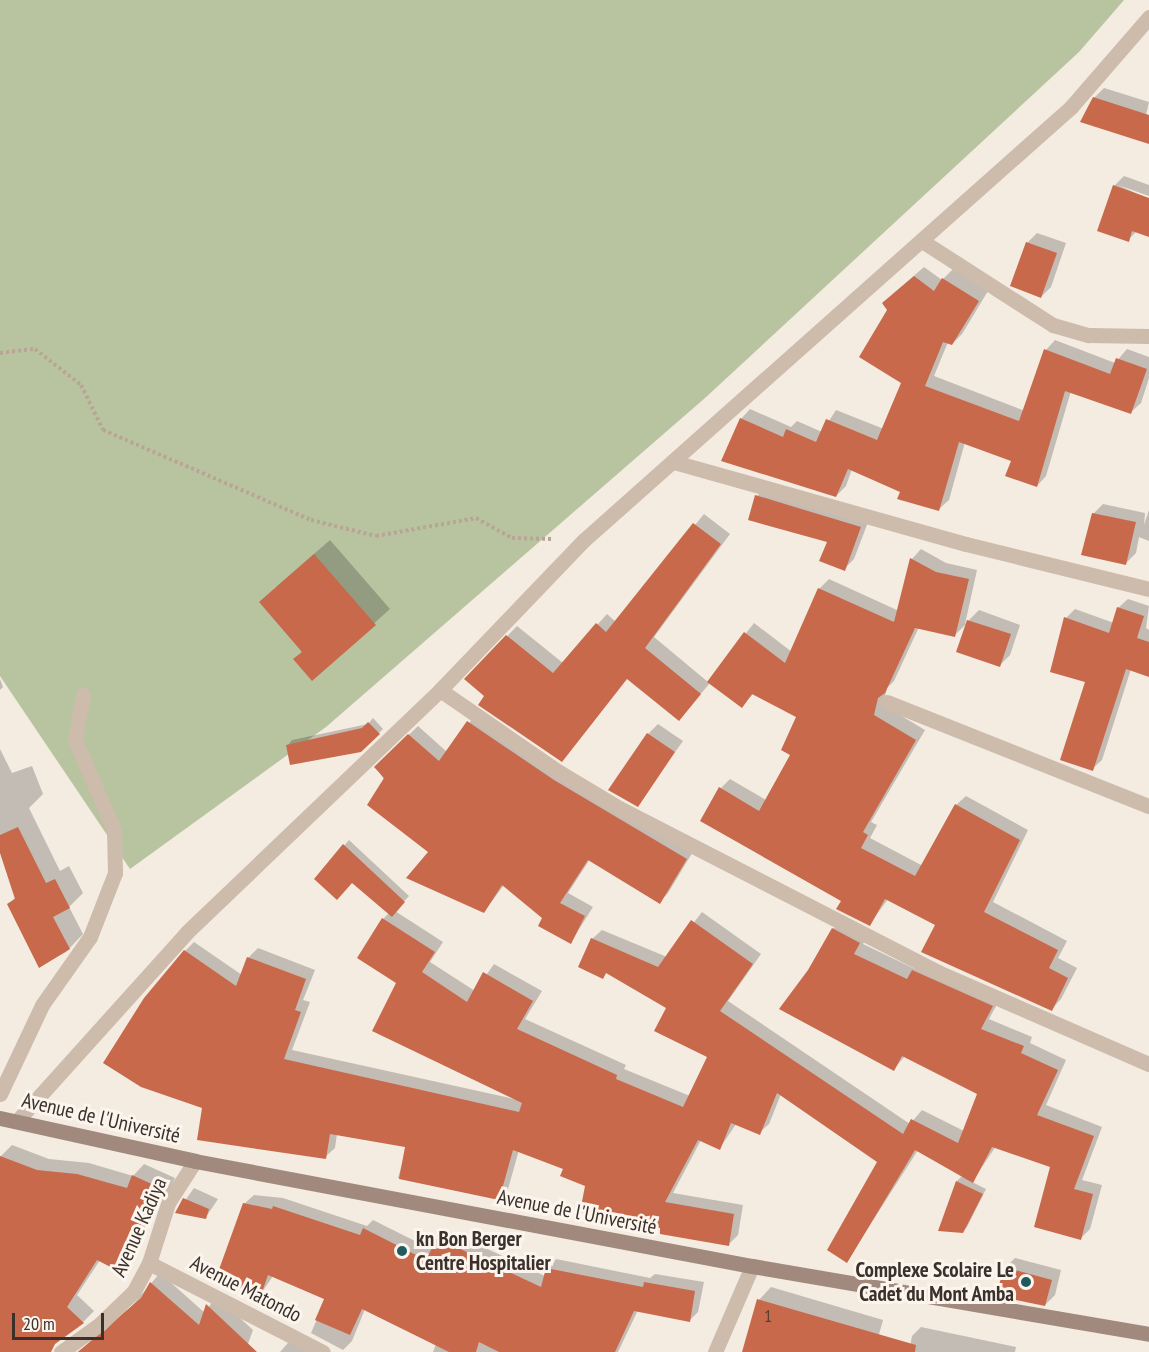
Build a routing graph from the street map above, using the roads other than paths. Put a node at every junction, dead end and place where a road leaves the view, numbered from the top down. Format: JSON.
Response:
{"nodes":[{"id":1,"x":1149,"y":17,"type":"edge"},
{"id":2,"x":922,"y":241,"type":"junction"},
{"id":3,"x":1149,"y":336,"type":"edge"},
{"id":4,"x":674,"y":462,"type":"junction"},
{"id":5,"x":1149,"y":588,"type":"edge"},
{"id":6,"x":440,"y":690,"type":"junction"},
{"id":7,"x":83,"y":695,"type":"dead end"},
{"id":8,"x":887,"y":702,"type":"dead end"},
{"id":9,"x":1149,"y":806,"type":"edge"},
{"id":10,"x":1149,"y":1064,"type":"edge"},
{"id":11,"x":0,"y":1094,"type":"edge"},
{"id":12,"x":0,"y":1118,"type":"edge"},
{"id":13,"x":17,"y":1121,"type":"junction"},
{"id":14,"x":195,"y":1161,"type":"junction"},
{"id":15,"x":149,"y":1263,"type":"junction"},
{"id":16,"x":752,"y":1266,"type":"junction"},
{"id":17,"x":1149,"y":1334,"type":"edge"},
{"id":18,"x":61,"y":1352,"type":"edge"},
{"id":19,"x":323,"y":1352,"type":"edge"},
{"id":20,"x":715,"y":1352,"type":"edge"}],
"edges":[{"from":1,"to":2,"type":"street"},
{"from":2,"to":3,"type":"street"},
{"from":2,"to":4,"type":"street"},
{"from":4,"to":5,"type":"street"},
{"from":4,"to":6,"type":"street"},
{"from":6,"to":10,"type":"street"},
{"from":6,"to":13,"type":"street"},
{"from":7,"to":11,"type":"street"},
{"from":8,"to":9,"type":"street"},
{"from":12,"to":13,"type":"street","name":"Avenue de l'Université"},
{"from":13,"to":14,"type":"street","name":"Avenue de l'Université"},
{"from":14,"to":15,"type":"street","name":"Avenue Kadiya"},
{"from":14,"to":16,"type":"street","name":"Avenue de l'Université"},
{"from":15,"to":18,"type":"street","name":"Avenue Kadiya"},
{"from":15,"to":19,"type":"street","name":"Avenue Matondo"},
{"from":16,"to":17,"type":"street","name":"Avenue de l'Université"},
{"from":16,"to":20,"type":"street"}]}
